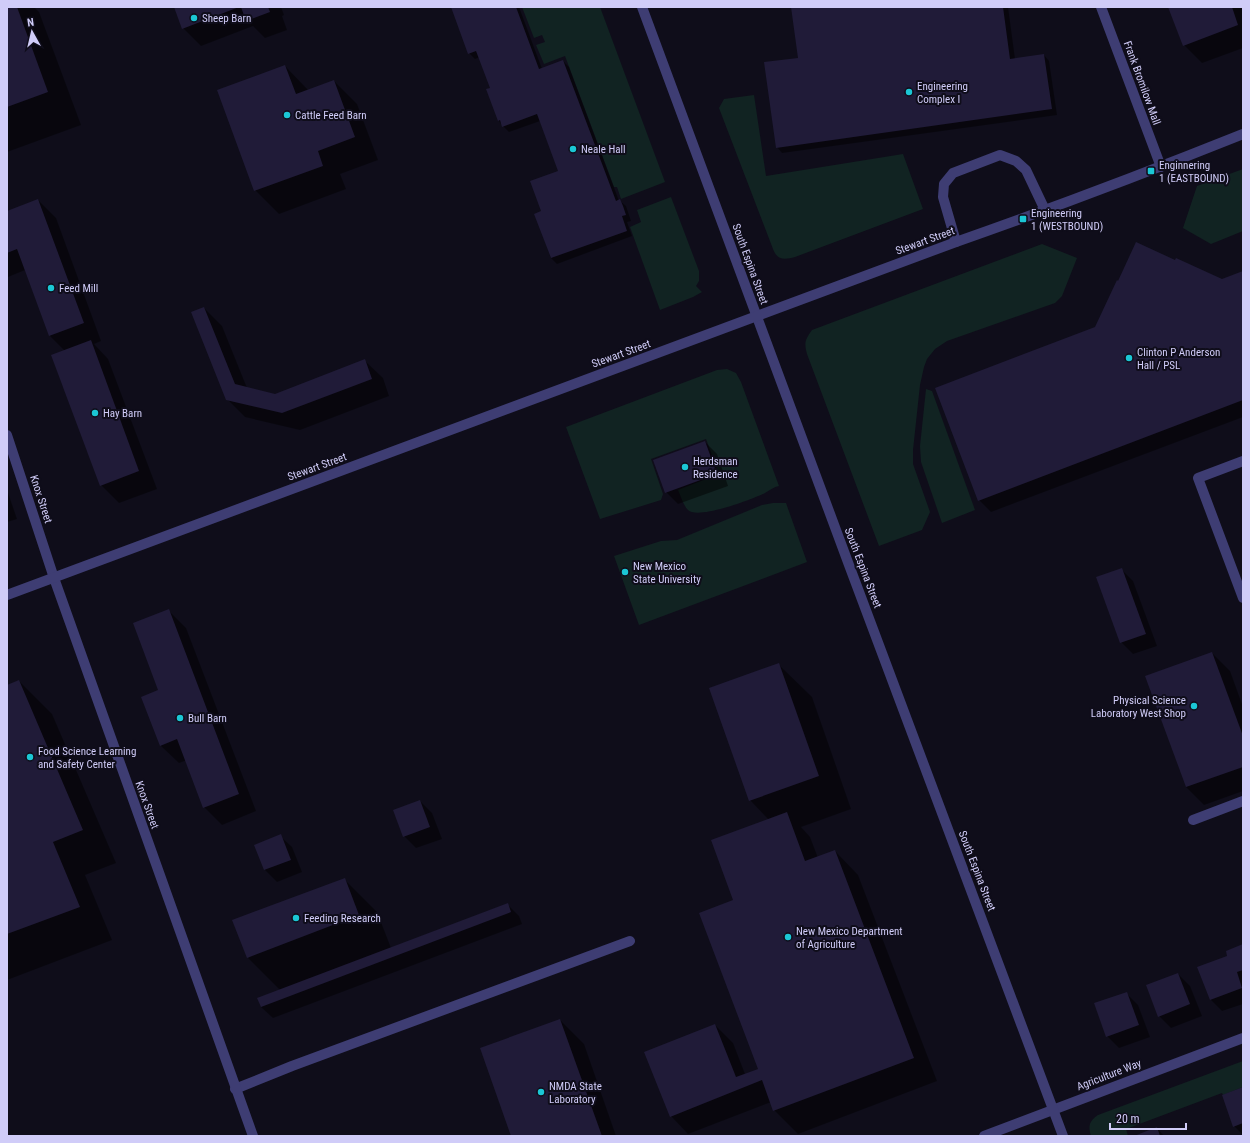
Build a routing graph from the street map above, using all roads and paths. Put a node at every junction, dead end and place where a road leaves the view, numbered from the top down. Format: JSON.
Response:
{"nodes":[{"id":1,"x":642,"y":7,"type":"edge"},
{"id":2,"x":1101,"y":7,"type":"edge"},
{"id":3,"x":1243,"y":134,"type":"edge"},
{"id":4,"x":1160,"y":167,"type":"junction"},
{"id":5,"x":1045,"y":210,"type":"junction"},
{"id":6,"x":956,"y":242,"type":"junction"},
{"id":7,"x":757,"y":317,"type":"junction"},
{"id":8,"x":7,"y":435,"type":"edge"},
{"id":9,"x":1243,"y":461,"type":"edge"},
{"id":10,"x":54,"y":578,"type":"junction"},
{"id":11,"x":7,"y":595,"type":"edge"},
{"id":12,"x":1243,"y":598,"type":"edge"},
{"id":13,"x":1243,"y":801,"type":"edge"},
{"id":14,"x":1193,"y":820,"type":"dead end"},
{"id":15,"x":630,"y":941,"type":"dead end"},
{"id":16,"x":1243,"y":1038,"type":"edge"},
{"id":17,"x":235,"y":1089,"type":"junction"},
{"id":18,"x":1053,"y":1110,"type":"junction"},
{"id":19,"x":253,"y":1136,"type":"edge"},
{"id":20,"x":984,"y":1136,"type":"edge"},
{"id":21,"x":1063,"y":1136,"type":"edge"}],
"edges":[{"from":1,"to":7,"type":"street","name":"South Espina Street"},
{"from":2,"to":4,"type":"street","name":"Frank Bromilow Mall"},
{"from":3,"to":4,"type":"street","name":"Stewart Street"},
{"from":4,"to":5,"type":"street","name":"Stewart Street"},
{"from":5,"to":6,"type":"street","name":"Stewart Street"},
{"from":5,"to":6,"type":"street"},
{"from":6,"to":7,"type":"street","name":"Stewart Street"},
{"from":7,"to":10,"type":"street","name":"Stewart Street"},
{"from":7,"to":18,"type":"street","name":"South Espina Street"},
{"from":8,"to":10,"type":"street","name":"Knox Street"},
{"from":9,"to":12,"type":"street"},
{"from":10,"to":11,"type":"street","name":"Stewart Street"},
{"from":10,"to":17,"type":"street","name":"Knox Street"},
{"from":13,"to":14,"type":"street"},
{"from":15,"to":17,"type":"street"},
{"from":16,"to":18,"type":"street","name":"Agriculture Way"},
{"from":17,"to":19,"type":"street","name":"Knox Street"},
{"from":18,"to":20,"type":"street","name":"Agriculture Way"},
{"from":18,"to":21,"type":"street","name":"South Espina Street"}]}
